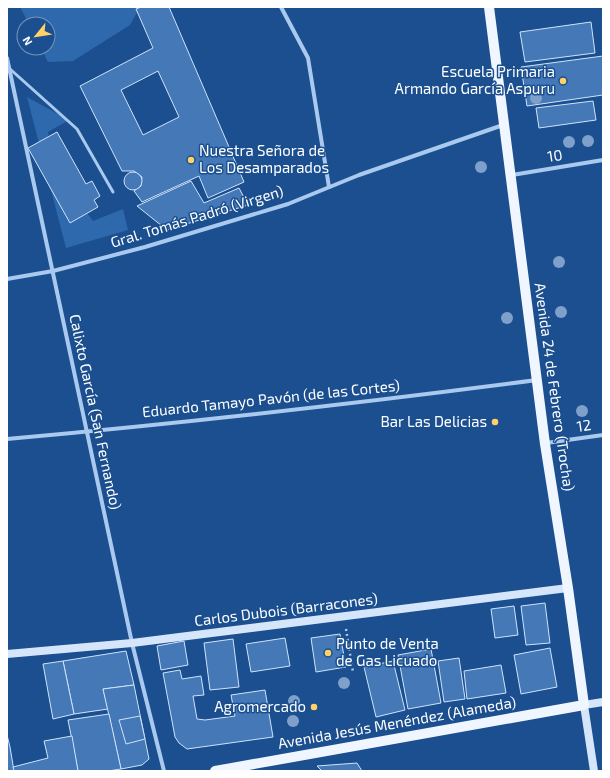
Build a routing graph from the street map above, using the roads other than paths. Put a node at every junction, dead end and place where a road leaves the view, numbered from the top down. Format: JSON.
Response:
{"nodes":[{"id":1,"x":281,"y":7,"type":"edge"},
{"id":2,"x":489,"y":7,"type":"edge"},
{"id":3,"x":7,"y":58,"type":"edge"},
{"id":4,"x":10,"y":69,"type":"junction"},
{"id":5,"x":504,"y":124,"type":"junction"},
{"id":6,"x":603,"y":160,"type":"edge"},
{"id":7,"x":511,"y":175,"type":"junction"},
{"id":8,"x":329,"y":187,"type":"junction"},
{"id":9,"x":113,"y":192,"type":"dead end"},
{"id":10,"x":53,"y":271,"type":"junction"},
{"id":11,"x":7,"y":279,"type":"edge"},
{"id":12,"x":537,"y":380,"type":"junction"},
{"id":13,"x":88,"y":432,"type":"junction"},
{"id":14,"x":603,"y":435,"type":"edge"},
{"id":15,"x":7,"y":439,"type":"edge"},
{"id":16,"x":545,"y":444,"type":"junction"},
{"id":17,"x":568,"y":588,"type":"junction"},
{"id":18,"x":132,"y":643,"type":"junction"},
{"id":19,"x":7,"y":654,"type":"edge"},
{"id":20,"x":603,"y":702,"type":"edge"},
{"id":21,"x":584,"y":706,"type":"junction"},
{"id":22,"x":164,"y":771,"type":"edge"},
{"id":23,"x":215,"y":771,"type":"edge"},
{"id":24,"x":594,"y":771,"type":"edge"}],
"edges":[{"from":1,"to":8,"type":"street"},
{"from":2,"to":5,"type":"main road","name":"Avenida 24 de Febrero (Trocha)"},
{"from":3,"to":4,"type":"street","name":"Calixto García (San Fernando)"},
{"from":4,"to":9,"type":"lane"},
{"from":4,"to":10,"type":"street","name":"Calixto García (San Fernando)"},
{"from":5,"to":7,"type":"main road","name":"Avenida 24 de Febrero (Trocha)"},
{"from":5,"to":8,"type":"street","name":"Gral. Tomás Padró (Virgen)"},
{"from":6,"to":7,"type":"street","name":"10"},
{"from":7,"to":12,"type":"main road","name":"Avenida 24 de Febrero (Trocha)"},
{"from":8,"to":10,"type":"street","name":"Gral. Tomás Padró (Virgen)"},
{"from":10,"to":11,"type":"street","name":"Gral. Tomás Padró (Virgen)"},
{"from":10,"to":13,"type":"street","name":"Calixto García (San Fernando)"},
{"from":12,"to":13,"type":"street","name":"Eduardo Tamayo Pavón (de las Cortes)"},
{"from":12,"to":16,"type":"main road","name":"Avenida 24 de Febrero (Trocha)"},
{"from":13,"to":15,"type":"street","name":"Eduardo Tamayo Pavón (de las Cortes)"},
{"from":13,"to":18,"type":"street","name":"Calixto García (San Fernando)"},
{"from":14,"to":16,"type":"street","name":"12"},
{"from":16,"to":17,"type":"main road","name":"Avenida 24 de Febrero (Trocha)"},
{"from":17,"to":18,"type":"street","name":"Carlos Dubois (Barracones)"},
{"from":17,"to":21,"type":"main road","name":"Avenida 24 de Febrero (Trocha)"},
{"from":18,"to":19,"type":"street","name":"Carlos Dubois (Barracones)"},
{"from":18,"to":22,"type":"street","name":"Calixto García (San Fernando)"},
{"from":20,"to":21,"type":"street"},
{"from":21,"to":23,"type":"main road","name":"Avenida Jesús Menéndez (Alameda)"},
{"from":21,"to":24,"type":"street","name":"Avenida 24 de Febrero (Trocha)"}]}
